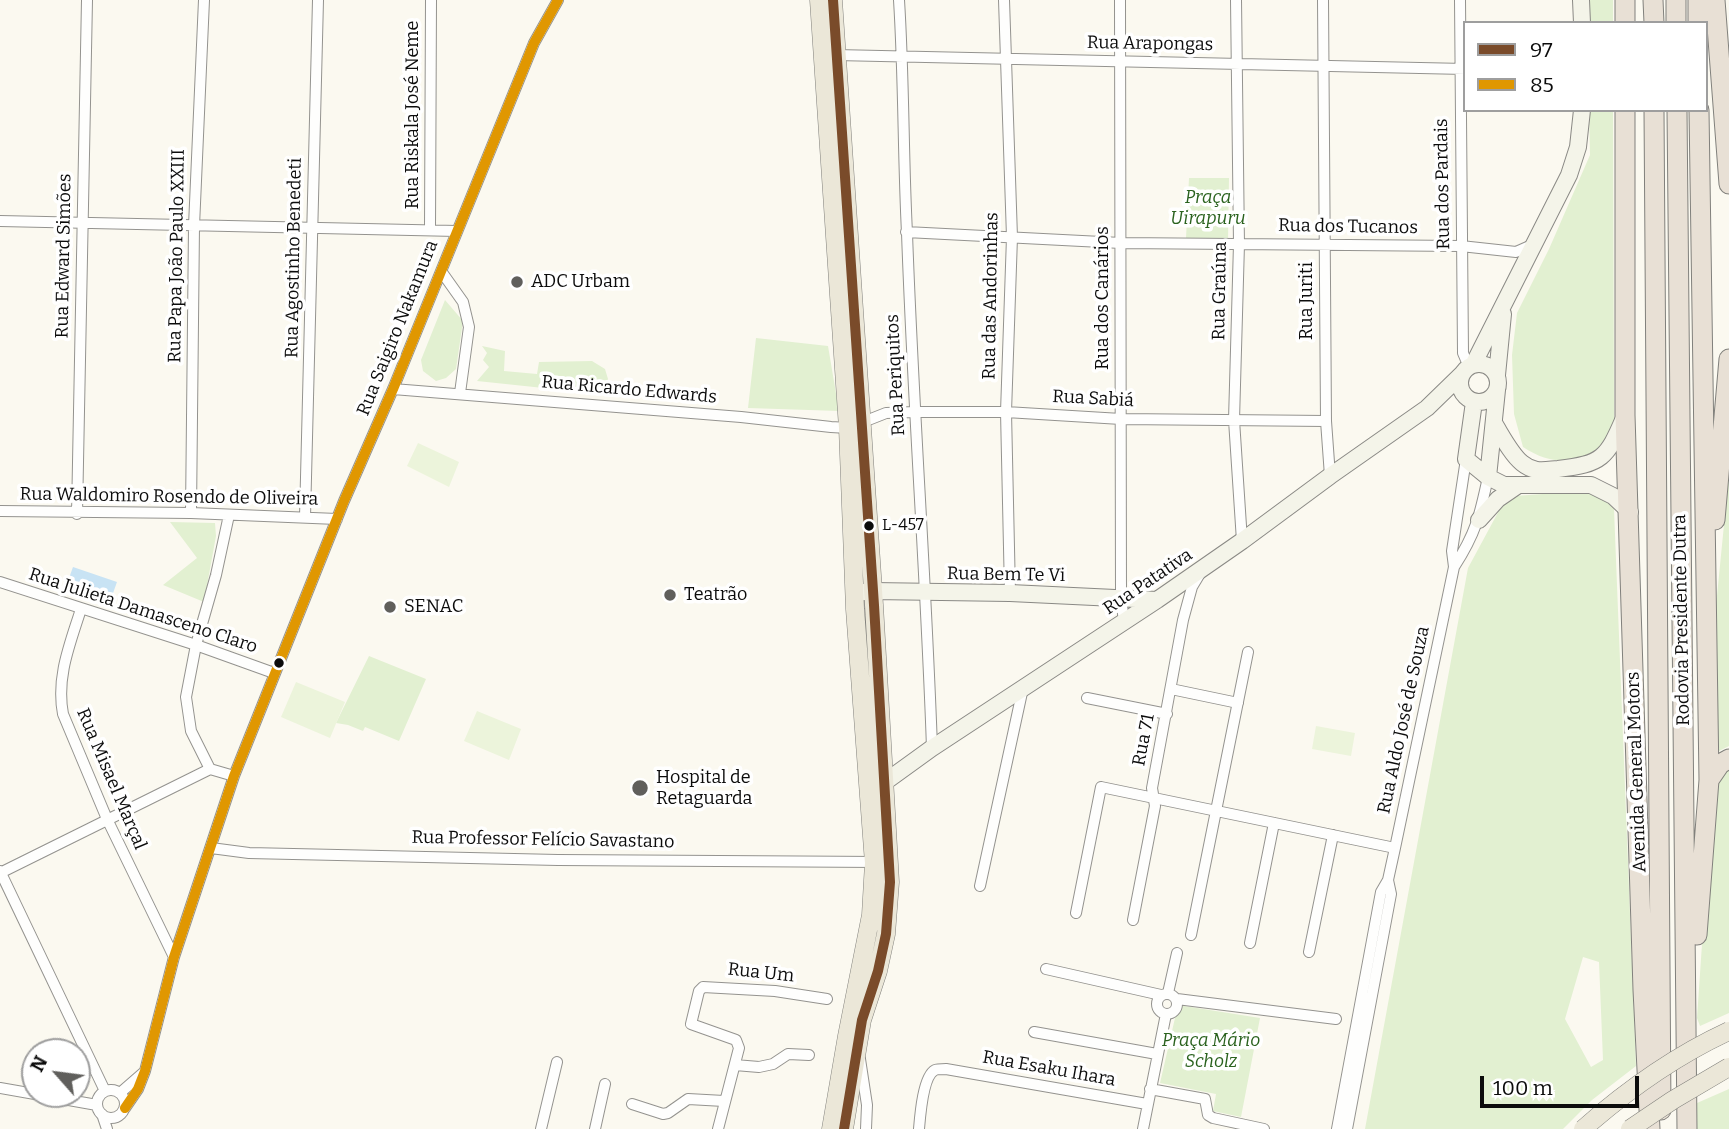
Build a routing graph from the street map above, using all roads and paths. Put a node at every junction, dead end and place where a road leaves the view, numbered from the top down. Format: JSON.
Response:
{"nodes":[{"id":1,"x":87,"y":0,"type":"edge"},
{"id":2,"x":204,"y":0,"type":"edge"},
{"id":3,"x":318,"y":0,"type":"edge"},
{"id":4,"x":431,"y":0,"type":"edge"},
{"id":5,"x":558,"y":0,"type":"edge"},
{"id":6,"x":819,"y":0,"type":"edge"},
{"id":7,"x":833,"y":0,"type":"edge"},
{"id":8,"x":899,"y":0,"type":"edge"},
{"id":9,"x":1004,"y":0,"type":"edge"},
{"id":10,"x":1120,"y":0,"type":"edge"},
{"id":11,"x":1236,"y":0,"type":"edge"},
{"id":12,"x":1323,"y":0,"type":"edge"},
{"id":13,"x":1460,"y":0,"type":"edge"},
{"id":14,"x":1581,"y":0,"type":"edge"},
{"id":15,"x":1625,"y":0,"type":"edge"},
{"id":16,"x":1653,"y":0,"type":"edge"},
{"id":17,"x":1676,"y":0,"type":"edge"},
{"id":18,"x":1698,"y":0,"type":"edge"},
{"id":19,"x":1715,"y":0,"type":"edge"},
{"id":20,"x":1582,"y":21,"type":"edge"},
{"id":21,"x":1625,"y":21,"type":"edge"},
{"id":22,"x":1654,"y":21,"type":"edge"},
{"id":23,"x":1676,"y":21,"type":"edge"},
{"id":24,"x":1698,"y":21,"type":"edge"},
{"id":25,"x":836,"y":55,"type":"junction"},
{"id":26,"x":903,"y":56,"type":"junction"},
{"id":27,"x":1004,"y":59,"type":"junction"},
{"id":28,"x":1121,"y":61,"type":"junction"},
{"id":29,"x":1237,"y":62,"type":"junction"},
{"id":30,"x":1323,"y":64,"type":"junction"},
{"id":31,"x":1462,"y":69,"type":"edge"},
{"id":32,"x":1582,"y":112,"type":"edge"},
{"id":33,"x":1625,"y":112,"type":"edge"},
{"id":34,"x":1654,"y":112,"type":"edge"},
{"id":35,"x":1677,"y":112,"type":"edge"},
{"id":36,"x":1699,"y":112,"type":"edge"},
{"id":37,"x":1727,"y":145,"type":"edge"},
{"id":38,"x":1729,"y":184,"type":"edge"},
{"id":39,"x":0,"y":221,"type":"edge"},
{"id":40,"x":82,"y":222,"type":"junction"},
{"id":41,"x":194,"y":226,"type":"junction"},
{"id":42,"x":312,"y":228,"type":"junction"},
{"id":43,"x":430,"y":229,"type":"junction"},
{"id":44,"x":457,"y":231,"type":"junction"},
{"id":45,"x":906,"y":232,"type":"junction"},
{"id":46,"x":1012,"y":237,"type":"junction"},
{"id":47,"x":1121,"y":243,"type":"junction"},
{"id":48,"x":1239,"y":244,"type":"junction"},
{"id":49,"x":1324,"y":244,"type":"junction"},
{"id":50,"x":1534,"y":244,"type":"junction"},
{"id":51,"x":1461,"y":246,"type":"junction"},
{"id":52,"x":441,"y":271,"type":"junction"},
{"id":53,"x":1504,"y":301,"type":"junction"},
{"id":54,"x":1729,"y":359,"type":"edge"},
{"id":55,"x":1468,"y":369,"type":"junction"},
{"id":56,"x":1497,"y":383,"type":"junction"},
{"id":57,"x":393,"y":388,"type":"junction"},
{"id":58,"x":460,"y":393,"type":"junction"},
{"id":59,"x":1471,"y":401,"type":"junction"},
{"id":60,"x":1427,"y":408,"type":"junction"},
{"id":61,"x":915,"y":412,"type":"junction"},
{"id":62,"x":1006,"y":412,"type":"junction"},
{"id":63,"x":1625,"y":415,"type":"junction"},
{"id":64,"x":1121,"y":419,"type":"junction"},
{"id":65,"x":1234,"y":420,"type":"junction"},
{"id":66,"x":1326,"y":421,"type":"junction"},
{"id":67,"x":1494,"y":424,"type":"junction"},
{"id":68,"x":854,"y":425,"type":"junction"},
{"id":69,"x":1466,"y":459,"type":"junction"},
{"id":70,"x":1330,"y":476,"type":"junction"},
{"id":71,"x":1488,"y":477,"type":"junction"},
{"id":72,"x":1517,"y":486,"type":"junction"},
{"id":73,"x":0,"y":511,"type":"edge"},
{"id":74,"x":1630,"y":512,"type":"junction"},
{"id":75,"x":191,"y":513,"type":"junction"},
{"id":76,"x":77,"y":514,"type":"junction"},
{"id":77,"x":229,"y":515,"type":"junction"},
{"id":78,"x":305,"y":517,"type":"junction"},
{"id":79,"x":337,"y":519,"type":"junction"},
{"id":80,"x":1479,"y":520,"type":"junction"},
{"id":81,"x":1242,"y":541,"type":"junction"},
{"id":82,"x":1454,"y":567,"type":"junction"},
{"id":83,"x":1202,"y":569,"type":"junction"},
{"id":84,"x":0,"y":582,"type":"edge"},
{"id":85,"x":873,"y":591,"type":"junction"},
{"id":86,"x":927,"y":592,"type":"junction"},
{"id":87,"x":854,"y":593,"type":"junction"},
{"id":88,"x":1010,"y":593,"type":"junction"},
{"id":89,"x":1164,"y":596,"type":"junction"},
{"id":90,"x":1121,"y":597,"type":"junction"},
{"id":91,"x":82,"y":609,"type":"junction"},
{"id":92,"x":1183,"y":620,"type":"junction"},
{"id":93,"x":1124,"y":622,"type":"junction"},
{"id":94,"x":1706,"y":629,"type":"junction"},
{"id":95,"x":196,"y":645,"type":"junction"},
{"id":96,"x":1248,"y":652,"type":"dead end"},
{"id":97,"x":274,"y":673,"type":"junction"},
{"id":98,"x":1023,"y":688,"type":"junction"},
{"id":99,"x":1171,"y":689,"type":"junction"},
{"id":100,"x":1087,"y":698,"type":"dead end"},
{"id":101,"x":1237,"y":703,"type":"junction"},
{"id":102,"x":1167,"y":714,"type":"junction"},
{"id":103,"x":932,"y":748,"type":"junction"},
{"id":104,"x":1729,"y":759,"type":"edge"},
{"id":105,"x":210,"y":769,"type":"junction"},
{"id":106,"x":234,"y":776,"type":"junction"},
{"id":107,"x":1709,"y":780,"type":"junction"},
{"id":108,"x":885,"y":782,"type":"junction"},
{"id":109,"x":1152,"y":797,"type":"junction"},
{"id":110,"x":1216,"y":811,"type":"junction"},
{"id":111,"x":107,"y":819,"type":"junction"},
{"id":112,"x":1274,"y":823,"type":"junction"},
{"id":113,"x":1333,"y":835,"type":"junction"},
{"id":114,"x":211,"y":848,"type":"junction"},
{"id":115,"x":1395,"y":848,"type":"junction"},
{"id":116,"x":882,"y":862,"type":"junction"},
{"id":117,"x":0,"y":872,"type":"edge"},
{"id":118,"x":1388,"y":880,"type":"junction"},
{"id":119,"x":980,"y":886,"type":"dead end"},
{"id":120,"x":1076,"y":913,"type":"dead end"},
{"id":121,"x":1133,"y":920,"type":"dead end"},
{"id":122,"x":1191,"y":935,"type":"dead end"},
{"id":123,"x":1250,"y":943,"type":"dead end"},
{"id":124,"x":1177,"y":953,"type":"dead end"},
{"id":125,"x":1310,"y":953,"type":"dead end"},
{"id":126,"x":174,"y":957,"type":"junction"},
{"id":127,"x":1046,"y":969,"type":"dead end"},
{"id":128,"x":1169,"y":996,"type":"junction"},
{"id":129,"x":827,"y":999,"type":"dead end"},
{"id":130,"x":1166,"y":1014,"type":"junction"},
{"id":131,"x":1336,"y":1019,"type":"dead end"},
{"id":132,"x":1034,"y":1031,"type":"dead end"},
{"id":133,"x":1729,"y":1031,"type":"edge"},
{"id":134,"x":858,"y":1044,"type":"junction"},
{"id":135,"x":1157,"y":1054,"type":"junction"},
{"id":136,"x":809,"y":1055,"type":"dead end"},
{"id":137,"x":556,"y":1062,"type":"dead end"},
{"id":138,"x":734,"y":1065,"type":"junction"},
{"id":139,"x":1729,"y":1067,"type":"edge"},
{"id":140,"x":145,"y":1071,"type":"junction"},
{"id":141,"x":605,"y":1084,"type":"dead end"},
{"id":142,"x":0,"y":1088,"type":"edge"},
{"id":143,"x":1150,"y":1089,"type":"junction"},
{"id":144,"x":105,"y":1091,"type":"junction"},
{"id":145,"x":120,"y":1093,"type":"junction"},
{"id":146,"x":1687,"y":1094,"type":"junction"},
{"id":147,"x":724,"y":1101,"type":"junction"},
{"id":148,"x":632,"y":1104,"type":"dead end"},
{"id":149,"x":1147,"y":1104,"type":"junction"},
{"id":150,"x":100,"y":1110,"type":"junction"},
{"id":151,"x":123,"y":1110,"type":"junction"},
{"id":152,"x":835,"y":1128,"type":"edge"},
{"id":153,"x":107,"y":1129,"type":"edge"},
{"id":154,"x":121,"y":1129,"type":"edge"},
{"id":155,"x":541,"y":1129,"type":"edge"},
{"id":156,"x":594,"y":1129,"type":"edge"},
{"id":157,"x":718,"y":1129,"type":"edge"},
{"id":158,"x":865,"y":1129,"type":"edge"},
{"id":159,"x":919,"y":1129,"type":"edge"},
{"id":160,"x":1143,"y":1129,"type":"edge"},
{"id":161,"x":1264,"y":1129,"type":"edge"},
{"id":162,"x":1337,"y":1129,"type":"edge"},
{"id":163,"x":1347,"y":1129,"type":"edge"},
{"id":164,"x":1583,"y":1129,"type":"edge"},
{"id":165,"x":1630,"y":1129,"type":"edge"},
{"id":166,"x":1650,"y":1129,"type":"edge"},
{"id":167,"x":1661,"y":1129,"type":"edge"},
{"id":168,"x":1687,"y":1129,"type":"edge"}],
"edges":[{"from":1,"to":40,"type":"street","name":"Rua Edward Simões"},
{"from":2,"to":41,"type":"street","name":"Rua Papa João Paulo XXIII"},
{"from":3,"to":42,"type":"street","name":"Rua Agostinho Benedeti"},
{"from":4,"to":43,"type":"street","name":"Rua Riskala José Neme"},
{"from":5,"to":44,"type":"street","name":"Rua Saigiro Nakamura"},
{"from":6,"to":68,"type":"main road"},
{"from":7,"to":25,"type":"main road"},
{"from":8,"to":26,"type":"street","name":"Rua Periquitos"},
{"from":9,"to":27,"type":"street","name":"Rua das Andorinhas"},
{"from":10,"to":28,"type":"street","name":"Rua dos Canários"},
{"from":11,"to":29,"type":"street","name":"Rua Graúna"},
{"from":12,"to":30,"type":"street","name":"Rua Juriti"},
{"from":13,"to":31,"type":"street","name":"Rua dos Pardais"},
{"from":14,"to":20,"type":"main road"},
{"from":15,"to":21,"type":"highway"},
{"from":16,"to":22,"type":"highway"},
{"from":17,"to":23,"type":"highway"},
{"from":18,"to":24,"type":"highway"},
{"from":19,"to":37,"type":"highway"},
{"from":25,"to":26,"type":"street","name":"Rua Arapongas"},
{"from":25,"to":68,"type":"main road"},
{"from":26,"to":27,"type":"street","name":"Rua Arapongas"},
{"from":26,"to":45,"type":"street","name":"Rua Periquitos"},
{"from":27,"to":28,"type":"street","name":"Rua Arapongas"},
{"from":27,"to":46,"type":"street","name":"Rua das Andorinhas"},
{"from":28,"to":29,"type":"street","name":"Rua Arapongas"},
{"from":28,"to":47,"type":"street","name":"Rua dos Canários"},
{"from":29,"to":30,"type":"street","name":"Rua Arapongas"},
{"from":29,"to":48,"type":"street","name":"Rua Graúna"},
{"from":30,"to":31,"type":"street","name":"Rua Arapongas"},
{"from":30,"to":49,"type":"street","name":"Rua Juriti"},
{"from":31,"to":51,"type":"street","name":"Rua dos Pardais"},
{"from":32,"to":50,"type":"main road","name":"Rua Patativa"},
{"from":33,"to":63,"type":"highway","name":"Avenida General Motors"},
{"from":34,"to":167,"type":"highway","name":"Rodovia Presidente Dutra"},
{"from":35,"to":146,"type":"highway","name":"Rodovia Presidente Dutra"},
{"from":36,"to":94,"type":"highway"},
{"from":37,"to":38,"type":"highway"},
{"from":39,"to":40,"type":"street"},
{"from":40,"to":41,"type":"street"},
{"from":40,"to":76,"type":"street","name":"Rua Edward Simões"},
{"from":41,"to":42,"type":"street"},
{"from":41,"to":75,"type":"street","name":"Rua Papa João Paulo XXIII"},
{"from":42,"to":43,"type":"street"},
{"from":42,"to":78,"type":"street","name":"Rua Agostinho Benedeti"},
{"from":43,"to":44,"type":"street"},
{"from":44,"to":52,"type":"street","name":"Rua Saigiro Nakamura"},
{"from":45,"to":46,"type":"street","name":"Rua dos Tucanos"},
{"from":45,"to":61,"type":"street","name":"Rua Periquitos"},
{"from":46,"to":47,"type":"street","name":"Rua dos Tucanos"},
{"from":46,"to":62,"type":"street","name":"Rua das Andorinhas"},
{"from":47,"to":48,"type":"street","name":"Rua dos Tucanos"},
{"from":47,"to":64,"type":"street","name":"Rua dos Canários"},
{"from":48,"to":49,"type":"street","name":"Rua dos Tucanos"},
{"from":48,"to":65,"type":"street","name":"Rua Graúna"},
{"from":49,"to":51,"type":"street","name":"Rua dos Tucanos"},
{"from":49,"to":66,"type":"street","name":"Rua Juriti"},
{"from":50,"to":51,"type":"street","name":"Rua dos Tucanos"},
{"from":50,"to":53,"type":"main road","name":"Rua Patativa"},
{"from":51,"to":55,"type":"street","name":"Rua dos Pardais"},
{"from":52,"to":57,"type":"street","name":"Rua Saigiro Nakamura"},
{"from":52,"to":58,"type":"street"},
{"from":53,"to":55,"type":"main road","name":"Rua Patativa"},
{"from":53,"to":56,"type":"main road"},
{"from":54,"to":94,"type":"highway"},
{"from":55,"to":56,"type":"main road"},
{"from":55,"to":59,"type":"main road"},
{"from":55,"to":60,"type":"main road","name":"Rua Patativa"},
{"from":56,"to":59,"type":"main road"},
{"from":56,"to":67,"type":"main road"},
{"from":57,"to":58,"type":"street","name":"Rua Ricardo Edwards"},
{"from":57,"to":79,"type":"street","name":"Rua Saigiro Nakamura"},
{"from":58,"to":68,"type":"street","name":"Rua Ricardo Edwards"},
{"from":59,"to":60,"type":"main road","name":"Rua Patativa"},
{"from":59,"to":69,"type":"main road"},
{"from":60,"to":70,"type":"main road","name":"Rua Patativa"},
{"from":61,"to":62,"type":"street","name":"Rua Sabiá"},
{"from":61,"to":68,"type":"street","name":"Rua Sabiá"},
{"from":61,"to":86,"type":"street","name":"Rua Periquitos"},
{"from":62,"to":64,"type":"street","name":"Rua Sabiá"},
{"from":62,"to":88,"type":"street","name":"Rua das Andorinhas"},
{"from":63,"to":67,"type":"main road"},
{"from":63,"to":74,"type":"highway","name":"Avenida General Motors"},
{"from":64,"to":65,"type":"street","name":"Rua Sabiá"},
{"from":64,"to":90,"type":"street","name":"Rua dos Canários"},
{"from":65,"to":66,"type":"street","name":"Rua Sabiá"},
{"from":65,"to":81,"type":"street","name":"Rua Graúna"},
{"from":66,"to":70,"type":"street","name":"Rua Juriti"},
{"from":67,"to":71,"type":"main road"},
{"from":68,"to":85,"type":"main road"},
{"from":68,"to":87,"type":"main road"},
{"from":69,"to":71,"type":"main road"},
{"from":69,"to":82,"type":"street","name":"Rua Aldo José de Souza"},
{"from":70,"to":81,"type":"main road","name":"Rua Patativa"},
{"from":71,"to":72,"type":"main road"},
{"from":71,"to":80,"type":"street","name":"Rua Aldo José de Souza"},
{"from":72,"to":74,"type":"main road"},
{"from":72,"to":80,"type":"main road"},
{"from":73,"to":76,"type":"street","name":"Rua Waldomiro Rosendo de Oliveira"},
{"from":74,"to":166,"type":"highway","name":"Avenida General Motors"},
{"from":75,"to":76,"type":"street","name":"Rua Waldomiro Rosendo de Oliveira"},
{"from":75,"to":77,"type":"street","name":"Rua Waldomiro Rosendo de Oliveira"},
{"from":77,"to":78,"type":"street","name":"Rua Waldomiro Rosendo de Oliveira"},
{"from":77,"to":95,"type":"street"},
{"from":78,"to":79,"type":"street","name":"Rua Waldomiro Rosendo de Oliveira"},
{"from":79,"to":97,"type":"street","name":"Rua Saigiro Nakamura"},
{"from":80,"to":82,"type":"street","name":"Rua Aldo José de Souza"},
{"from":81,"to":83,"type":"main road","name":"Rua Patativa"},
{"from":82,"to":115,"type":"street","name":"Rua Aldo José de Souza"},
{"from":83,"to":89,"type":"main road","name":"Rua Patativa"},
{"from":83,"to":92,"type":"street","name":"Rua 71"},
{"from":84,"to":91,"type":"street","name":"Rua Julieta Damasceno Claro"},
{"from":85,"to":86,"type":"main road","name":"Rua Bem Te Vi"},
{"from":85,"to":87,"type":"main road","name":"Rua Bem Te Vi"},
{"from":85,"to":108,"type":"main road"},
{"from":86,"to":88,"type":"main road","name":"Rua Bem Te Vi"},
{"from":86,"to":103,"type":"street","name":"Rua Periquitos"},
{"from":87,"to":116,"type":"main road"},
{"from":88,"to":90,"type":"main road","name":"Rua Bem Te Vi"},
{"from":89,"to":90,"type":"main road","name":"Rua Bem Te Vi"},
{"from":89,"to":92,"type":"street"},
{"from":89,"to":93,"type":"main road","name":"Rua Patativa"},
{"from":90,"to":93,"type":"street","name":"Rua dos Canários"},
{"from":91,"to":95,"type":"street","name":"Rua Julieta Damasceno Claro"},
{"from":91,"to":111,"type":"street","name":"Rua Misael Marçal"},
{"from":92,"to":99,"type":"street","name":"Rua 71"},
{"from":93,"to":98,"type":"main road","name":"Rua Patativa"},
{"from":94,"to":107,"type":"highway"},
{"from":95,"to":97,"type":"street","name":"Rua Julieta Damasceno Claro"},
{"from":95,"to":105,"type":"street"},
{"from":96,"to":101,"type":"street"},
{"from":97,"to":106,"type":"street","name":"Rua Saigiro Nakamura"},
{"from":98,"to":103,"type":"main road","name":"Rua Patativa"},
{"from":98,"to":119,"type":"street"},
{"from":99,"to":101,"type":"street"},
{"from":99,"to":102,"type":"street","name":"Rua 71"},
{"from":100,"to":102,"type":"street"},
{"from":101,"to":110,"type":"street"},
{"from":102,"to":109,"type":"street","name":"Rua 71"},
{"from":103,"to":108,"type":"main road","name":"Rua Patativa"},
{"from":104,"to":107,"type":"highway"},
{"from":105,"to":106,"type":"street"},
{"from":105,"to":111,"type":"street"},
{"from":106,"to":114,"type":"street","name":"Rua Saigiro Nakamura"},
{"from":107,"to":146,"type":"highway"},
{"from":108,"to":116,"type":"main road"},
{"from":109,"to":110,"type":"street"},
{"from":109,"to":120,"type":"street"},
{"from":109,"to":121,"type":"street","name":"Rua 71"},
{"from":110,"to":112,"type":"street"},
{"from":110,"to":122,"type":"street"},
{"from":111,"to":117,"type":"street"},
{"from":111,"to":126,"type":"street","name":"Rua Misael Marçal"},
{"from":112,"to":113,"type":"street"},
{"from":112,"to":123,"type":"street"},
{"from":113,"to":115,"type":"street"},
{"from":113,"to":125,"type":"street"},
{"from":114,"to":116,"type":"street","name":"Rua Professor Felício Savastano"},
{"from":114,"to":126,"type":"street","name":"Rua Saigiro Nakamura"},
{"from":115,"to":118,"type":"street","name":"Rua Aldo José de Souza"},
{"from":116,"to":134,"type":"main road"},
{"from":116,"to":152,"type":"main road"},
{"from":117,"to":144,"type":"street"},
{"from":118,"to":162,"type":"street","name":"Rua Aldo José de Souza"},
{"from":118,"to":163,"type":"street","name":"Rua Aldo José de Souza"},
{"from":124,"to":128,"type":"street"},
{"from":126,"to":140,"type":"street","name":"Rua Saigiro Nakamura"},
{"from":127,"to":128,"type":"street"},
{"from":128,"to":130,"type":"street"},
{"from":128,"to":130,"type":"street"},
{"from":128,"to":131,"type":"street"},
{"from":129,"to":138,"type":"street","name":"Rua Um"},
{"from":130,"to":135,"type":"street"},
{"from":132,"to":135,"type":"street"},
{"from":133,"to":164,"type":"main road","bridge":true},
{"from":134,"to":152,"type":"main road"},
{"from":134,"to":158,"type":"street"},
{"from":135,"to":143,"type":"street"},
{"from":136,"to":138,"type":"street"},
{"from":137,"to":155,"type":"street"},
{"from":138,"to":147,"type":"street","name":"Rua Um"},
{"from":139,"to":165,"type":"main road","bridge":true},
{"from":140,"to":145,"type":"street"},
{"from":140,"to":151,"type":"street","name":"Rua Saigiro Nakamura"},
{"from":141,"to":156,"type":"street"},
{"from":142,"to":150,"type":"street"},
{"from":143,"to":149,"type":"street"},
{"from":143,"to":161,"type":"street"},
{"from":144,"to":145,"type":"street"},
{"from":144,"to":150,"type":"street"},
{"from":145,"to":151,"type":"street"},
{"from":146,"to":168,"type":"highway","name":"Rodovia Presidente Dutra"},
{"from":147,"to":148,"type":"street"},
{"from":147,"to":157,"type":"street","name":"Rua Um"},
{"from":149,"to":159,"type":"street","name":"Rua Esaku Ihara"},
{"from":149,"to":160,"type":"street"},
{"from":150,"to":151,"type":"street"},
{"from":150,"to":153,"type":"street"},
{"from":151,"to":154,"type":"street","name":"Rua Saigiro Nakamura"},
{"from":152,"to":158,"type":"street"}]}
